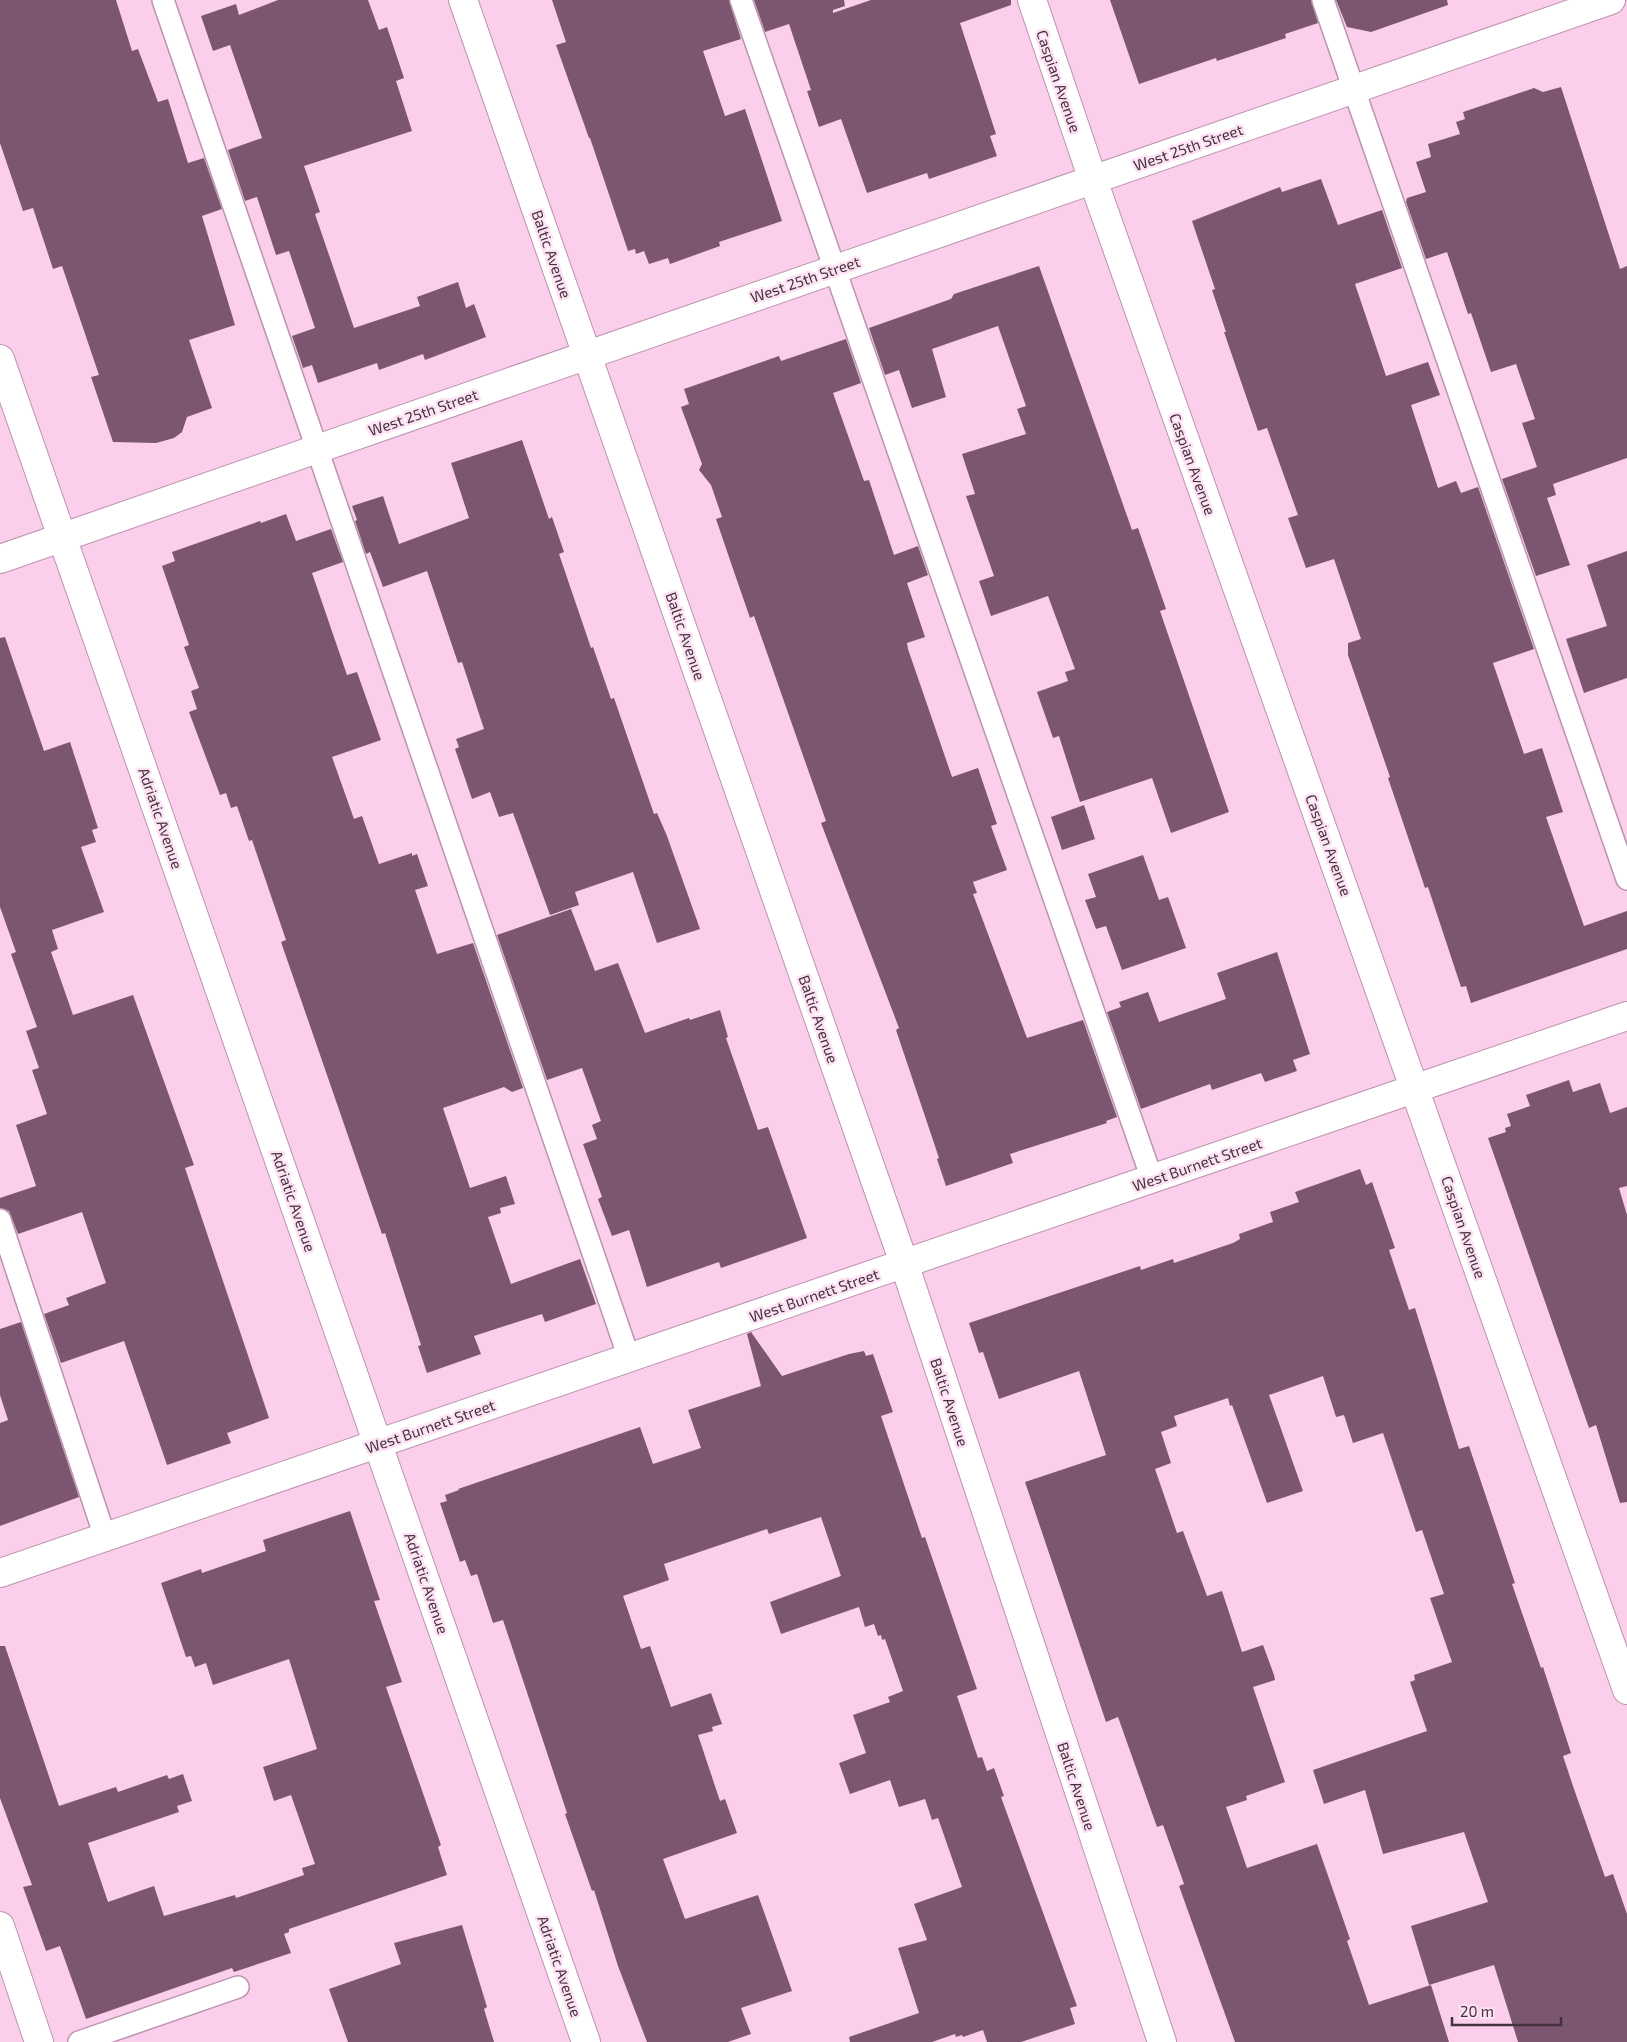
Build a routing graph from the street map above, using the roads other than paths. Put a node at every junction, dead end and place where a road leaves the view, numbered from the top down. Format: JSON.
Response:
{"nodes":[{"id":1,"x":163,"y":0,"type":"edge"},
{"id":2,"x":463,"y":0,"type":"edge"},
{"id":3,"x":741,"y":0,"type":"edge"},
{"id":4,"x":1032,"y":0,"type":"edge"},
{"id":5,"x":1324,"y":0,"type":"edge"},
{"id":6,"x":1611,"y":0,"type":"edge"},
{"id":7,"x":1354,"y":89,"type":"junction"},
{"id":8,"x":1093,"y":180,"type":"junction"},
{"id":9,"x":834,"y":269,"type":"junction"},
{"id":10,"x":588,"y":355,"type":"junction"},
{"id":11,"x":0,"y":359,"type":"edge"},
{"id":12,"x":317,"y":449,"type":"junction"},
{"id":13,"x":63,"y":537,"type":"junction"},
{"id":14,"x":0,"y":559,"type":"edge"},
{"id":15,"x":1627,"y":879,"type":"edge"},
{"id":16,"x":1627,"y":1016,"type":"edge"},
{"id":17,"x":1415,"y":1089,"type":"junction"},
{"id":18,"x":1152,"y":1179,"type":"junction"},
{"id":19,"x":0,"y":1220,"type":"edge"},
{"id":20,"x":904,"y":1263,"type":"junction"},
{"id":21,"x":629,"y":1358,"type":"junction"},
{"id":22,"x":378,"y":1443,"type":"junction"},
{"id":23,"x":105,"y":1537,"type":"junction"},
{"id":24,"x":0,"y":1572,"type":"edge"},
{"id":25,"x":1627,"y":1690,"type":"edge"},
{"id":26,"x":0,"y":1926,"type":"edge"},
{"id":27,"x":238,"y":1987,"type":"dead end"},
{"id":28,"x":39,"y":2042,"type":"edge"},
{"id":29,"x":79,"y":2042,"type":"edge"},
{"id":30,"x":586,"y":2042,"type":"edge"},
{"id":31,"x":1162,"y":2042,"type":"edge"}],
"edges":[{"from":1,"to":12,"type":"lane"},
{"from":2,"to":10,"type":"street","name":"Baltic Avenue"},
{"from":3,"to":9,"type":"lane"},
{"from":4,"to":8,"type":"street","name":"Caspian Avenue"},
{"from":5,"to":7,"type":"lane"},
{"from":6,"to":7,"type":"street","name":"West 25th Street"},
{"from":7,"to":8,"type":"street","name":"West 25th Street"},
{"from":7,"to":15,"type":"lane"},
{"from":8,"to":9,"type":"street","name":"West 25th Street"},
{"from":8,"to":17,"type":"street","name":"Caspian Avenue"},
{"from":9,"to":10,"type":"street","name":"West 25th Street"},
{"from":9,"to":18,"type":"lane"},
{"from":10,"to":12,"type":"street","name":"West 25th Street"},
{"from":10,"to":20,"type":"street","name":"Baltic Avenue"},
{"from":11,"to":13,"type":"street","name":"Adriatic Avenue"},
{"from":12,"to":13,"type":"street","name":"West 25th Street"},
{"from":12,"to":21,"type":"lane"},
{"from":13,"to":14,"type":"street","name":"West 25th Street"},
{"from":13,"to":22,"type":"street","name":"Adriatic Avenue"},
{"from":16,"to":17,"type":"street","name":"West Burnett Street"},
{"from":17,"to":18,"type":"street","name":"West Burnett Street"},
{"from":17,"to":25,"type":"street","name":"Caspian Avenue"},
{"from":18,"to":20,"type":"street","name":"West Burnett Street"},
{"from":19,"to":23,"type":"lane"},
{"from":20,"to":21,"type":"street","name":"West Burnett Street"},
{"from":20,"to":31,"type":"street","name":"Baltic Avenue"},
{"from":21,"to":22,"type":"street","name":"West Burnett Street"},
{"from":22,"to":23,"type":"street","name":"West Burnett Street"},
{"from":22,"to":30,"type":"street","name":"Adriatic Avenue"},
{"from":23,"to":24,"type":"street","name":"West Burnett Street"},
{"from":26,"to":28,"type":"street"},
{"from":27,"to":29,"type":"lane"}]}
